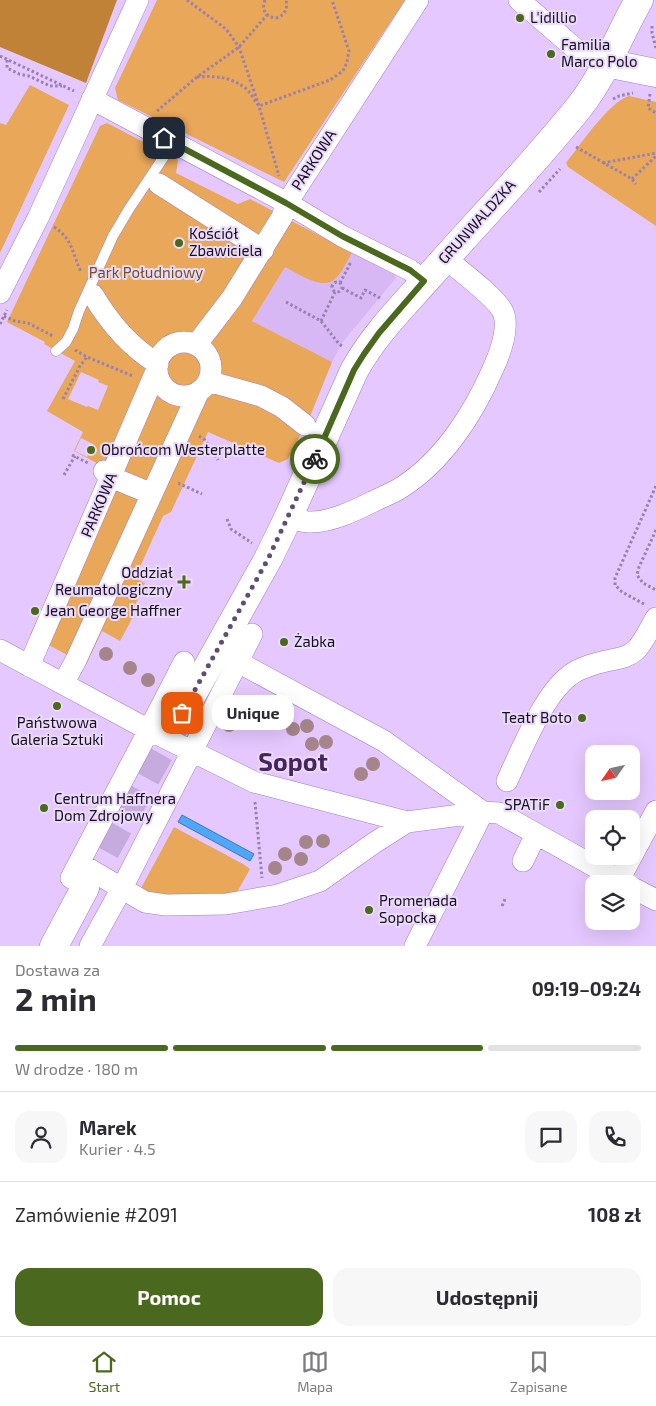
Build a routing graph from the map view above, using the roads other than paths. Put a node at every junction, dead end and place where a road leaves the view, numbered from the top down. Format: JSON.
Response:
{"nodes":[{"id":1,"x":138,"y":0,"type":"edge"},
{"id":2,"x":418,"y":0,"type":"edge"},
{"id":3,"x":519,"y":0,"type":"edge"},
{"id":4,"x":646,"y":11,"type":"edge"},
{"id":5,"x":606,"y":64,"type":"junction"},
{"id":6,"x":653,"y":84,"type":"edge"},
{"id":7,"x":85,"y":100,"type":"junction"},
{"id":8,"x":168,"y":140,"type":"junction"},
{"id":9,"x":159,"y":184,"type":"dead end"},
{"id":10,"x":286,"y":203,"type":"junction"},
{"id":11,"x":263,"y":250,"type":"junction"},
{"id":12,"x":445,"y":258,"type":"junction"},
{"id":13,"x":424,"y":281,"type":"junction"},
{"id":14,"x":91,"y":292,"type":"junction"},
{"id":15,"x":0,"y":293,"type":"edge"},
{"id":16,"x":196,"y":345,"type":"junction"},
{"id":17,"x":56,"y":350,"type":"dead end"},
{"id":18,"x":150,"y":374,"type":"junction"},
{"id":19,"x":204,"y":386,"type":"junction"},
{"id":20,"x":305,"y":425,"type":"dead end"},
{"id":21,"x":108,"y":474,"type":"junction"},
{"id":22,"x":156,"y":485,"type":"junction"},
{"id":23,"x":288,"y":518,"type":"junction"},
{"id":24,"x":656,"y":618,"type":"edge"},
{"id":25,"x":252,"y":634,"type":"dead end"},
{"id":26,"x":15,"y":659,"type":"edge"},
{"id":27,"x":184,"y":662,"type":"dead end"},
{"id":28,"x":238,"y":662,"type":"junction"},
{"id":29,"x":63,"y":684,"type":"junction"},
{"id":30,"x":182,"y":713,"type":"tunnel mouth"},
{"id":31,"x":149,"y":730,"type":"junction"},
{"id":32,"x":192,"y":752,"type":"junction"},
{"id":33,"x":507,"y":781,"type":"dead end"},
{"id":34,"x":483,"y":812,"type":"junction"},
{"id":35,"x":656,"y":812,"type":"edge"},
{"id":36,"x":408,"y":822,"type":"junction"},
{"id":37,"x":536,"y":834,"type":"junction"},
{"id":38,"x":523,"y":861,"type":"dead end"},
{"id":39,"x":610,"y":875,"type":"edge"},
{"id":40,"x":630,"y":875,"type":"edge"},
{"id":41,"x":78,"y":876,"type":"junction"},
{"id":42,"x":122,"y":888,"type":"junction"},
{"id":43,"x":640,"y":891,"type":"edge"},
{"id":44,"x":656,"y":900,"type":"edge"},
{"id":45,"x":54,"y":946,"type":"edge"},
{"id":46,"x":90,"y":946,"type":"edge"},
{"id":47,"x":416,"y":946,"type":"edge"}],
"edges":[{"from":1,"to":7,"type":"street"},
{"from":2,"to":10,"type":"street","name":"PARKOWA"},
{"from":3,"to":5,"type":"street"},
{"from":4,"to":5,"type":"street","name":"GRUNWALDZKA"},
{"from":5,"to":6,"type":"street"},
{"from":5,"to":12,"type":"street","name":"GRUNWALDZKA"},
{"from":7,"to":8,"type":"street"},
{"from":7,"to":15,"type":"street"},
{"from":8,"to":10,"type":"street"},
{"from":8,"to":14,"type":"lane"},
{"from":9,"to":11,"type":"street"},
{"from":10,"to":11,"type":"street","name":"PARKOWA"},
{"from":10,"to":13,"type":"street"},
{"from":11,"to":16,"type":"street","name":"PARKOWA"},
{"from":12,"to":13,"type":"street","name":"GRUNWALDZKA"},
{"from":12,"to":23,"type":"street"},
{"from":13,"to":23,"type":"street","name":"GRUNWALDZKA"},
{"from":14,"to":17,"type":"lane"},
{"from":14,"to":18,"type":"street"},
{"from":16,"to":18,"type":"street","name":"PARKOWA"},
{"from":16,"to":19,"type":"street"},
{"from":18,"to":19,"type":"street"},
{"from":18,"to":21,"type":"street","name":"PARKOWA"},
{"from":19,"to":20,"type":"street"},
{"from":19,"to":22,"type":"street"},
{"from":21,"to":22,"type":"street"},
{"from":21,"to":26,"type":"street","name":"PARKOWA"},
{"from":22,"to":29,"type":"street"},
{"from":23,"to":30,"type":"street","name":"GRUNWALDZKA"},
{"from":24,"to":33,"type":"street"},
{"from":25,"to":28,"type":"street"},
{"from":26,"to":29,"type":"street"},
{"from":27,"to":31,"type":"street"},
{"from":28,"to":32,"type":"street"},
{"from":28,"to":34,"type":"street"},
{"from":29,"to":31,"type":"street"},
{"from":31,"to":32,"type":"street"},
{"from":31,"to":41,"type":"street"},
{"from":32,"to":36,"type":"street"},
{"from":32,"to":42,"type":"street"},
{"from":34,"to":36,"type":"street"},
{"from":34,"to":37,"type":"street"},
{"from":34,"to":47,"type":"street"},
{"from":35,"to":40,"type":"street"},
{"from":36,"to":42,"type":"street"},
{"from":37,"to":38,"type":"street"},
{"from":37,"to":39,"type":"street"},
{"from":41,"to":42,"type":"street"},
{"from":41,"to":45,"type":"street"},
{"from":42,"to":46,"type":"street"},
{"from":43,"to":44,"type":"street"}]}
